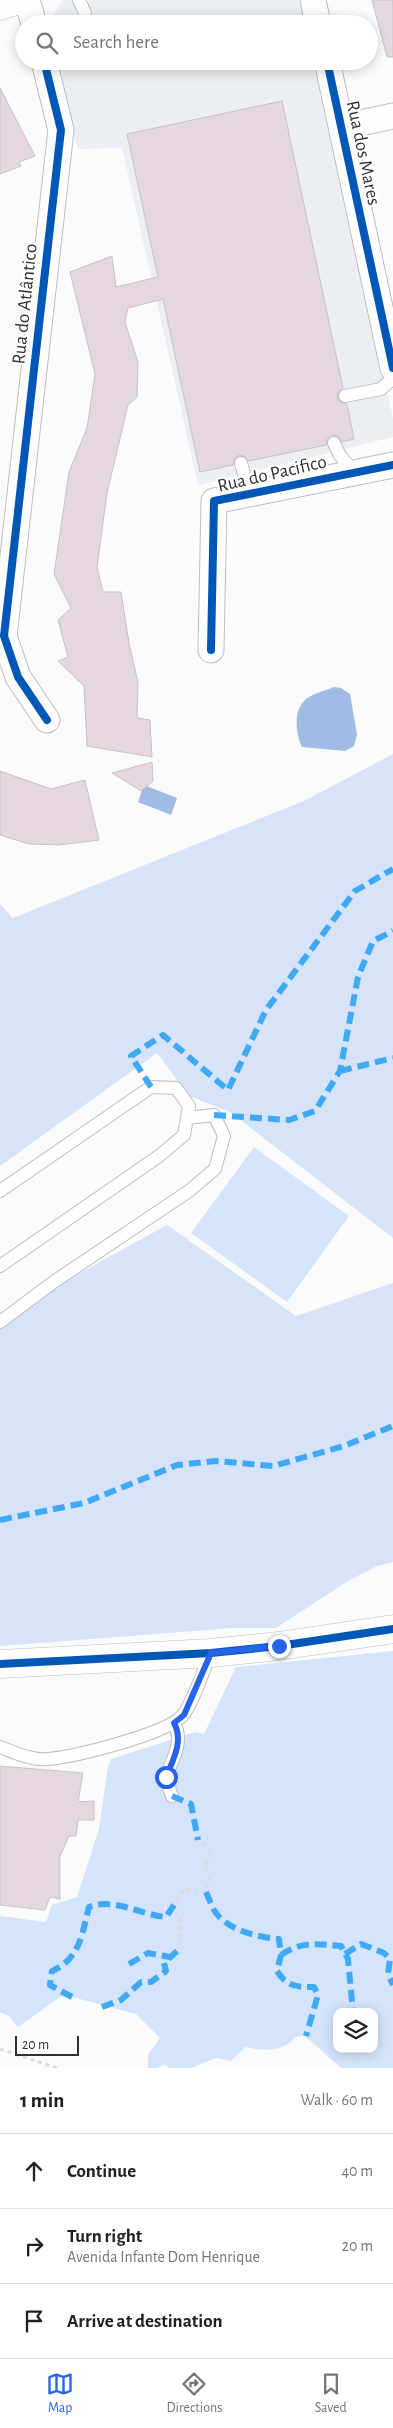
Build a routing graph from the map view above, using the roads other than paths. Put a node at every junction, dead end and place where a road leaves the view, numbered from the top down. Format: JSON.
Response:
{"nodes":[{"id":1,"x":20,"y":0,"type":"edge"},
{"id":2,"x":27,"y":0,"type":"edge"},
{"id":3,"x":80,"y":0,"type":"edge"},
{"id":4,"x":313,"y":0,"type":"edge"},
{"id":5,"x":0,"y":6,"type":"edge"},
{"id":6,"x":86,"y":14,"type":"dead end"},
{"id":7,"x":31,"y":15,"type":"edge"},
{"id":8,"x":316,"y":15,"type":"edge"},
{"id":9,"x":46,"y":70,"type":"edge"},
{"id":10,"x":329,"y":70,"type":"edge"},
{"id":11,"x":393,"y":116,"type":"edge"},
{"id":12,"x":342,"y":127,"type":"junction"},
{"id":13,"x":386,"y":301,"type":"edge"},
{"id":14,"x":393,"y":368,"type":"edge"},
{"id":15,"x":393,"y":378,"type":"edge"},
{"id":16,"x":345,"y":396,"type":"dead end"},
{"id":17,"x":334,"y":443,"type":"dead end"},
{"id":18,"x":241,"y":463,"type":"dead end"},
{"id":19,"x":393,"y":465,"type":"edge"},
{"id":20,"x":365,"y":471,"type":"junction"},
{"id":21,"x":250,"y":494,"type":"junction"},
{"id":22,"x":211,"y":650,"type":"dead end"},
{"id":23,"x":47,"y":720,"type":"dead end"},
{"id":24,"x":187,"y":1118,"type":"junction"},
{"id":25,"x":0,"y":1192,"type":"edge"},
{"id":26,"x":0,"y":1266,"type":"edge"},
{"id":27,"x":0,"y":1322,"type":"edge"},
{"id":28,"x":393,"y":1629,"type":"edge"},
{"id":29,"x":211,"y":1653,"type":"junction"},
{"id":30,"x":0,"y":1664,"type":"edge"},
{"id":31,"x":174,"y":1723,"type":"junction"},
{"id":32,"x":0,"y":1747,"type":"edge"},
{"id":33,"x":172,"y":1796,"type":"dead end"}],
"edges":[{"from":1,"to":5,"type":"street"},
{"from":2,"to":7,"type":"street"},
{"from":3,"to":6,"type":"lane"},
{"from":4,"to":8,"type":"street"},
{"from":9,"to":23,"type":"street","name":"Rua do Atlântico"},
{"from":10,"to":12,"type":"street","name":"Rua dos Mares"},
{"from":11,"to":12,"type":"street"},
{"from":12,"to":13,"type":"street","name":"Rua dos Mares"},
{"from":13,"to":14,"type":"street","name":"Rua dos Mares"},
{"from":15,"to":16,"type":"lane"},
{"from":17,"to":20,"type":"lane"},
{"from":18,"to":21,"type":"lane"},
{"from":19,"to":20,"type":"street","name":"Rua do Pacifico"},
{"from":20,"to":21,"type":"street","name":"Rua do Pacifico"},
{"from":21,"to":22,"type":"street","name":"Rua do Pacifico"},
{"from":24,"to":25,"type":"lane"},
{"from":24,"to":26,"type":"lane"},
{"from":24,"to":27,"type":"lane"},
{"from":28,"to":29,"type":"street"},
{"from":29,"to":30,"type":"street"},
{"from":29,"to":31,"type":"lane"},
{"from":31,"to":32,"type":"lane"},
{"from":31,"to":33,"type":"lane"}]}
